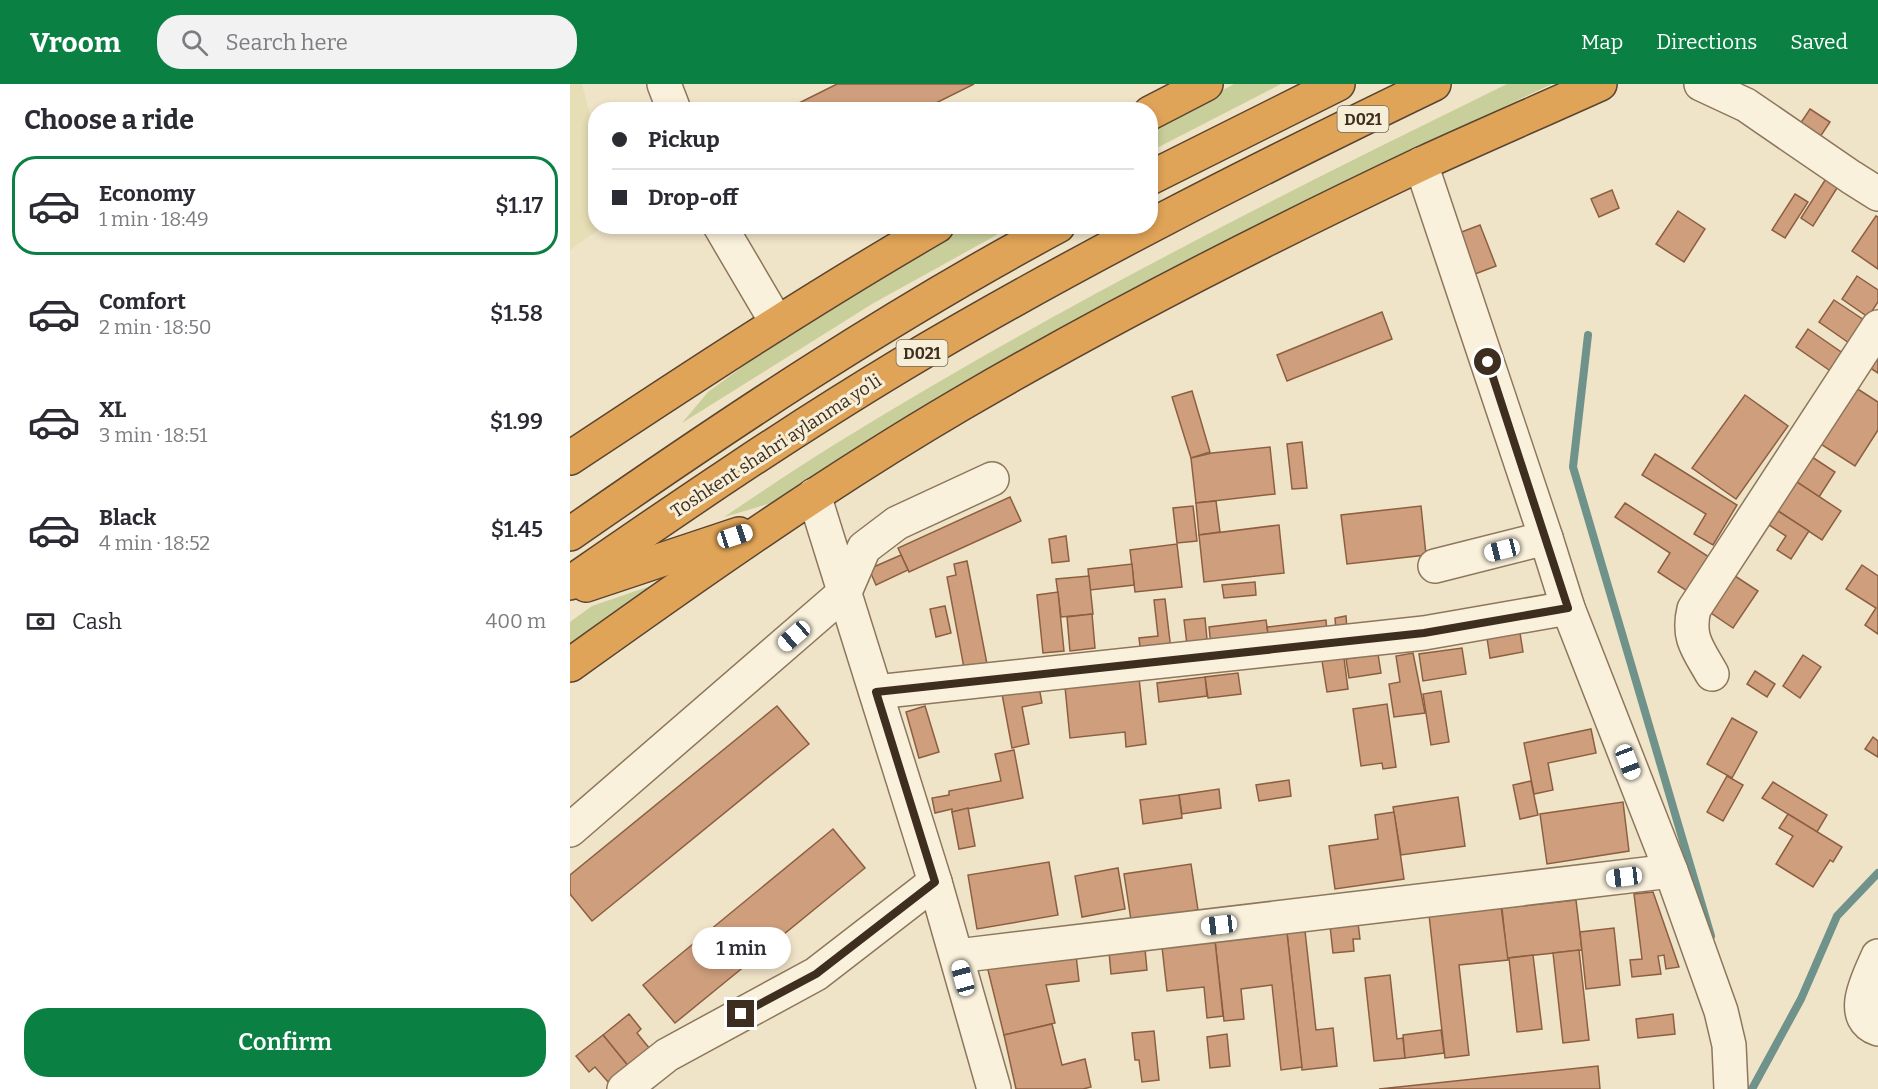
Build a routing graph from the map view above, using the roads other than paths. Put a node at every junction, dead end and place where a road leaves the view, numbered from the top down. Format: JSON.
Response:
{"nodes":[{"id":1,"x":664,"y":84,"type":"edge"},
{"id":2,"x":1206,"y":84,"type":"edge"},
{"id":3,"x":1338,"y":84,"type":"edge"},
{"id":4,"x":1434,"y":84,"type":"edge"},
{"id":5,"x":1600,"y":84,"type":"edge"},
{"id":6,"x":1701,"y":84,"type":"edge"},
{"id":7,"x":671,"y":102,"type":"edge"},
{"id":8,"x":1158,"y":109,"type":"edge"},
{"id":9,"x":1421,"y":164,"type":"junction"},
{"id":10,"x":1158,"y":174,"type":"edge"},
{"id":11,"x":1878,"y":194,"type":"edge"},
{"id":12,"x":1158,"y":224,"type":"edge"},
{"id":13,"x":725,"y":234,"type":"edge"},
{"id":14,"x":923,"y":234,"type":"edge"},
{"id":15,"x":1044,"y":234,"type":"edge"},
{"id":16,"x":1139,"y":234,"type":"edge"},
{"id":17,"x":777,"y":323,"type":"junction"},
{"id":18,"x":1878,"y":327,"type":"edge"},
{"id":19,"x":570,"y":458,"type":"edge"},
{"id":20,"x":992,"y":479,"type":"dead end"},
{"id":21,"x":814,"y":495,"type":"junction"},
{"id":22,"x":776,"y":522,"type":"junction"},
{"id":23,"x":570,"y":534,"type":"edge"},
{"id":24,"x":1546,"y":538,"type":"junction"},
{"id":25,"x":1435,"y":567,"type":"dead end"},
{"id":26,"x":570,"y":583,"type":"edge"},
{"id":27,"x":570,"y":590,"type":"edge"},
{"id":28,"x":845,"y":591,"type":"junction"},
{"id":29,"x":1568,"y":608,"type":"junction"},
{"id":30,"x":570,"y":665,"type":"edge"},
{"id":31,"x":1712,"y":674,"type":"dead end"},
{"id":32,"x":876,"y":692,"type":"junction"},
{"id":33,"x":570,"y":830,"type":"edge"},
{"id":34,"x":1671,"y":871,"type":"junction"},
{"id":35,"x":935,"y":882,"type":"junction"},
{"id":36,"x":957,"y":956,"type":"junction"},
{"id":37,"x":1878,"y":956,"type":"edge"},
{"id":38,"x":1878,"y":1029,"type":"edge"},
{"id":39,"x":624,"y":1089,"type":"edge"},
{"id":40,"x":994,"y":1089,"type":"edge"},
{"id":41,"x":1731,"y":1089,"type":"edge"}],
"edges":[{"from":1,"to":7,"type":"street"},
{"from":2,"to":8,"type":"highway"},
{"from":3,"to":10,"type":"highway","number":"D021"},
{"from":4,"to":12,"type":"highway","name":"Toshkent shahri aylanma yoʻli","number":"D021"},
{"from":5,"to":9,"type":"highway"},
{"from":6,"to":11,"type":"street"},
{"from":9,"to":21,"type":"highway"},
{"from":9,"to":24,"type":"street"},
{"from":13,"to":17,"type":"street"},
{"from":14,"to":17,"type":"highway"},
{"from":15,"to":23,"type":"highway","number":"D021"},
{"from":16,"to":26,"type":"highway","name":"Toshkent shahri aylanma yoʻli","number":"D021"},
{"from":17,"to":19,"type":"highway"},
{"from":18,"to":31,"type":"street"},
{"from":20,"to":28,"type":"street"},
{"from":21,"to":22,"type":"highway"},
{"from":21,"to":28,"type":"street"},
{"from":22,"to":27,"type":"highway"},
{"from":22,"to":30,"type":"highway"},
{"from":24,"to":25,"type":"street"},
{"from":24,"to":29,"type":"street"},
{"from":28,"to":32,"type":"street"},
{"from":28,"to":33,"type":"street"},
{"from":29,"to":32,"type":"street"},
{"from":29,"to":34,"type":"street"},
{"from":32,"to":35,"type":"street"},
{"from":34,"to":36,"type":"street"},
{"from":34,"to":41,"type":"street"},
{"from":35,"to":36,"type":"street"},
{"from":35,"to":39,"type":"street"},
{"from":36,"to":40,"type":"street"},
{"from":37,"to":38,"type":"street"}]}
